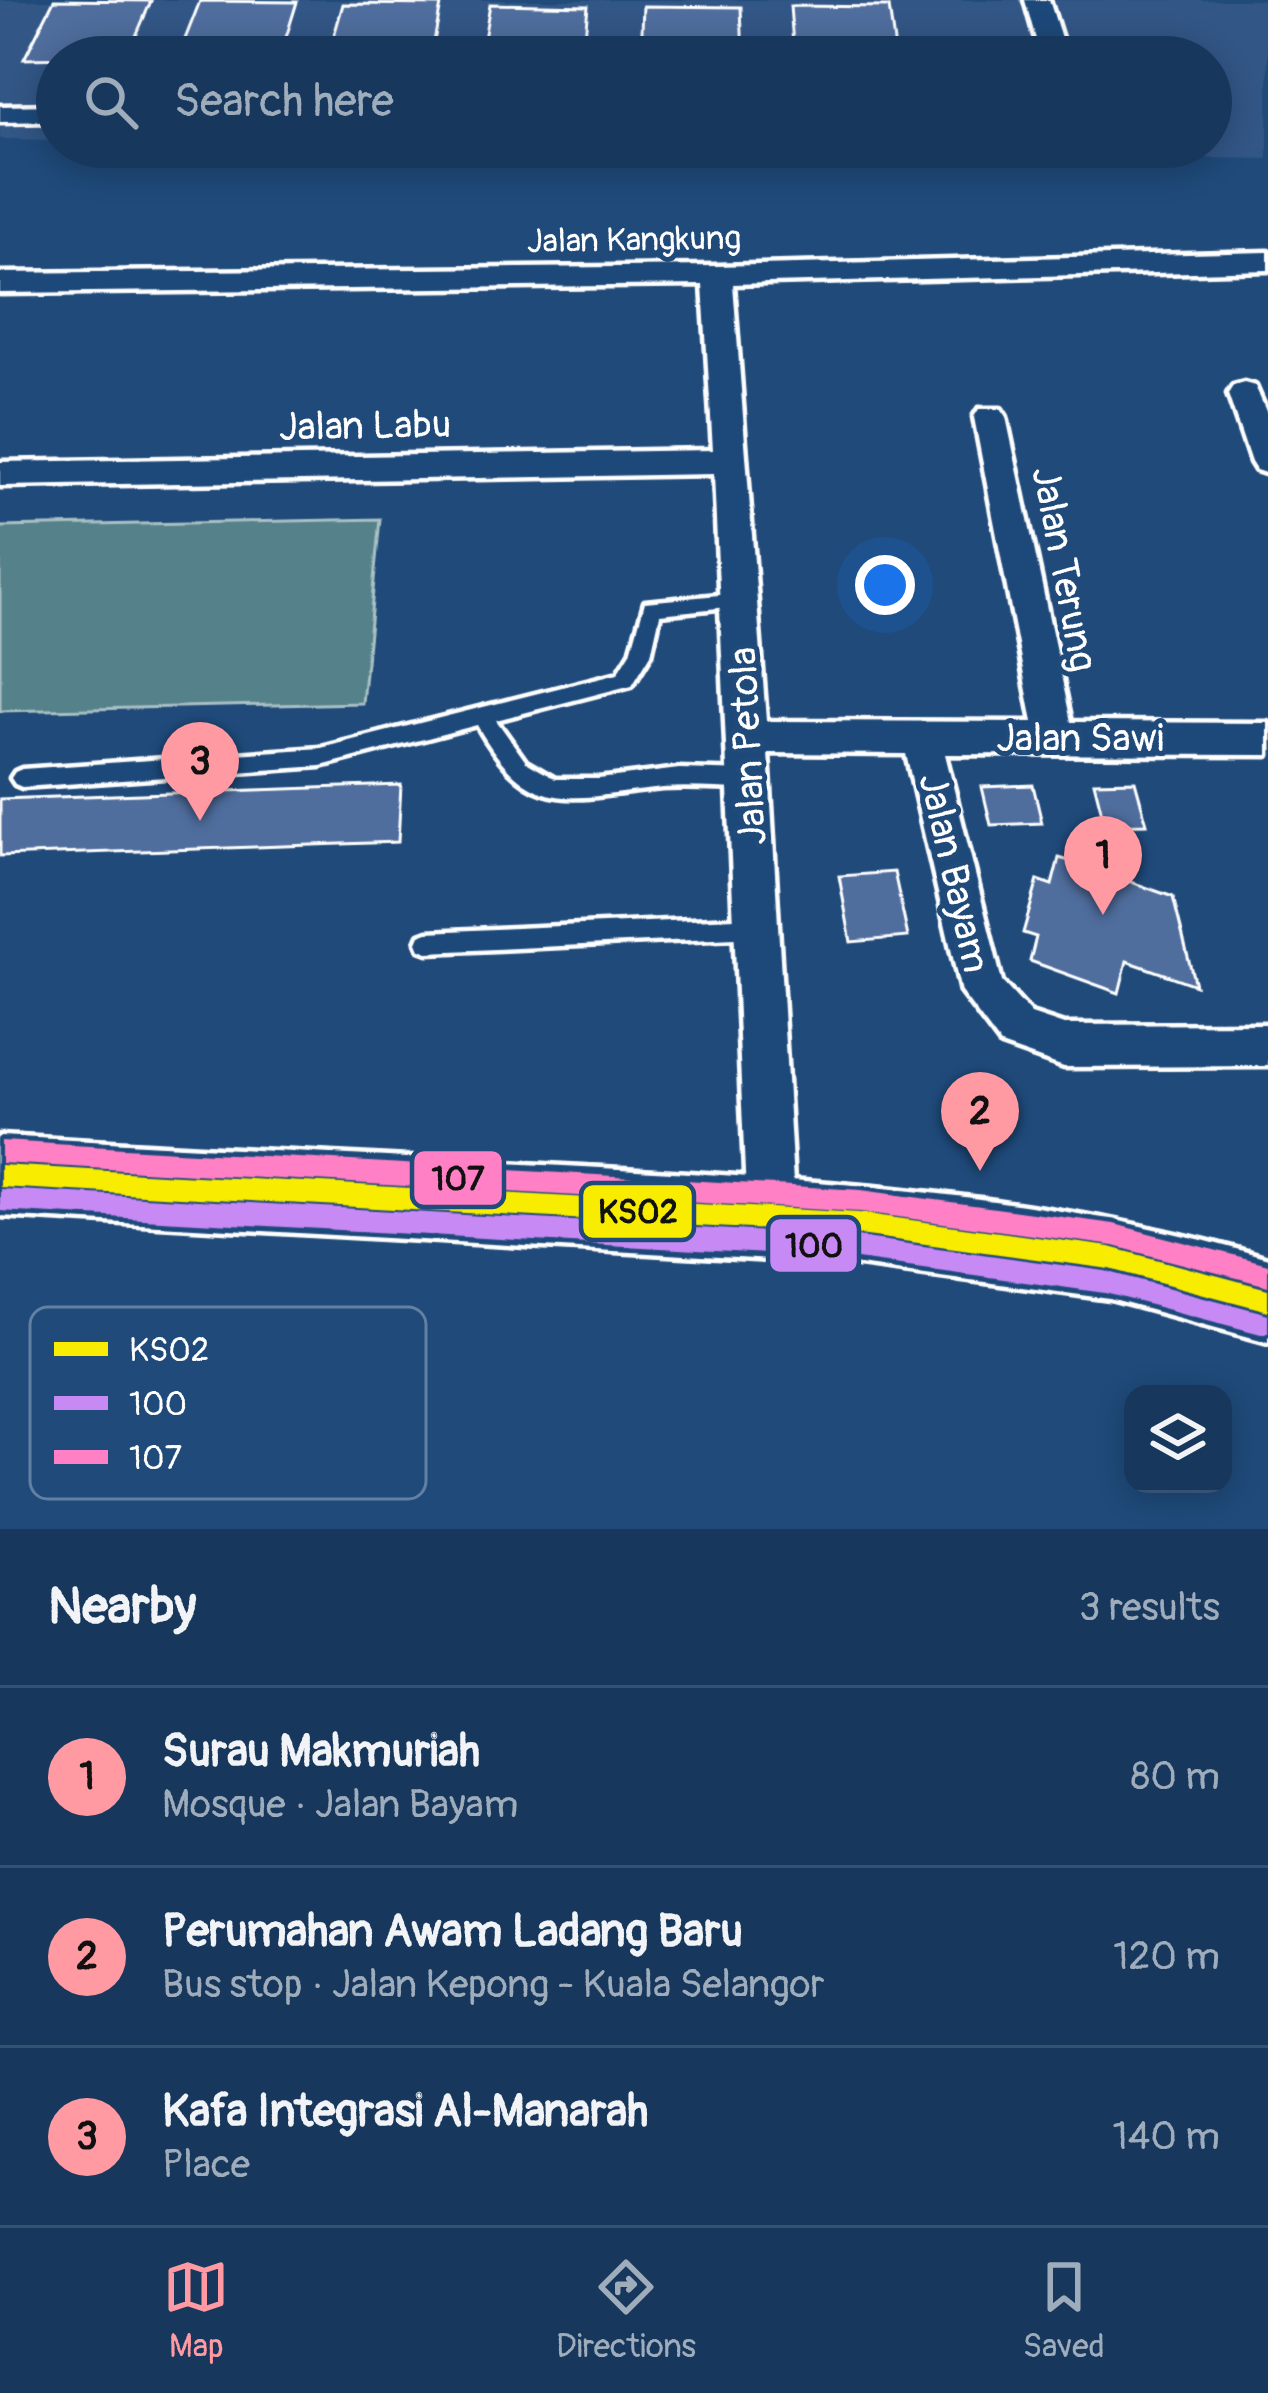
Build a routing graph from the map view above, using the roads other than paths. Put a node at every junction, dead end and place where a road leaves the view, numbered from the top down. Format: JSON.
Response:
{"nodes":[{"id":1,"x":1037,"y":0,"type":"edge"},
{"id":2,"x":1048,"y":36,"type":"edge"},
{"id":3,"x":36,"y":113,"type":"edge"},
{"id":4,"x":0,"y":114,"type":"edge"},
{"id":5,"x":1268,"y":261,"type":"edge"},
{"id":6,"x":716,"y":275,"type":"junction"},
{"id":7,"x":0,"y":283,"type":"edge"},
{"id":8,"x":1244,"y":394,"type":"dead end"},
{"id":9,"x":990,"y":417,"type":"dead end"},
{"id":10,"x":730,"y":461,"type":"junction"},
{"id":11,"x":1268,"y":462,"type":"edge"},
{"id":12,"x":0,"y":474,"type":"edge"},
{"id":13,"x":740,"y":600,"type":"junction"},
{"id":14,"x":484,"y":718,"type":"junction"},
{"id":15,"x":748,"y":736,"type":"junction"},
{"id":16,"x":922,"y":738,"type":"junction"},
{"id":17,"x":1055,"y":738,"type":"junction"},
{"id":18,"x":1268,"y":739,"type":"edge"},
{"id":19,"x":22,"y":778,"type":"dead end"},
{"id":20,"x":749,"y":780,"type":"junction"},
{"id":21,"x":757,"y":927,"type":"junction"},
{"id":22,"x":428,"y":942,"type":"dead end"},
{"id":23,"x":1268,"y":1045,"type":"edge"},
{"id":24,"x":0,"y":1176,"type":"edge"},
{"id":25,"x":771,"y":1217,"type":"junction"},
{"id":26,"x":1268,"y":1300,"type":"edge"}],
"edges":[{"from":1,"to":2,"type":"street"},
{"from":3,"to":4,"type":"street"},
{"from":5,"to":6,"type":"street","name":"Jalan Kangkung"},
{"from":6,"to":7,"type":"street","name":"Jalan Kangkung"},
{"from":6,"to":10,"type":"street","name":"Jalan Petola"},
{"from":8,"to":11,"type":"street"},
{"from":9,"to":17,"type":"street","name":"Jalan Terung"},
{"from":10,"to":12,"type":"street","name":"Jalan Labu"},
{"from":10,"to":13,"type":"street","name":"Jalan Petola"},
{"from":13,"to":14,"type":"lane"},
{"from":13,"to":15,"type":"street","name":"Jalan Petola"},
{"from":14,"to":19,"type":"lane"},
{"from":14,"to":20,"type":"lane"},
{"from":15,"to":16,"type":"street","name":"Jalan Sawi"},
{"from":15,"to":20,"type":"street","name":"Jalan Petola"},
{"from":16,"to":17,"type":"street","name":"Jalan Sawi"},
{"from":16,"to":23,"type":"street","name":"Jalan Bayam"},
{"from":17,"to":18,"type":"street","name":"Jalan Sawi"},
{"from":20,"to":21,"type":"street","name":"Jalan Petola"},
{"from":21,"to":22,"type":"lane"},
{"from":21,"to":25,"type":"street","name":"Jalan Petola"},
{"from":24,"to":25,"type":"highway"},
{"from":25,"to":26,"type":"highway"}]}
